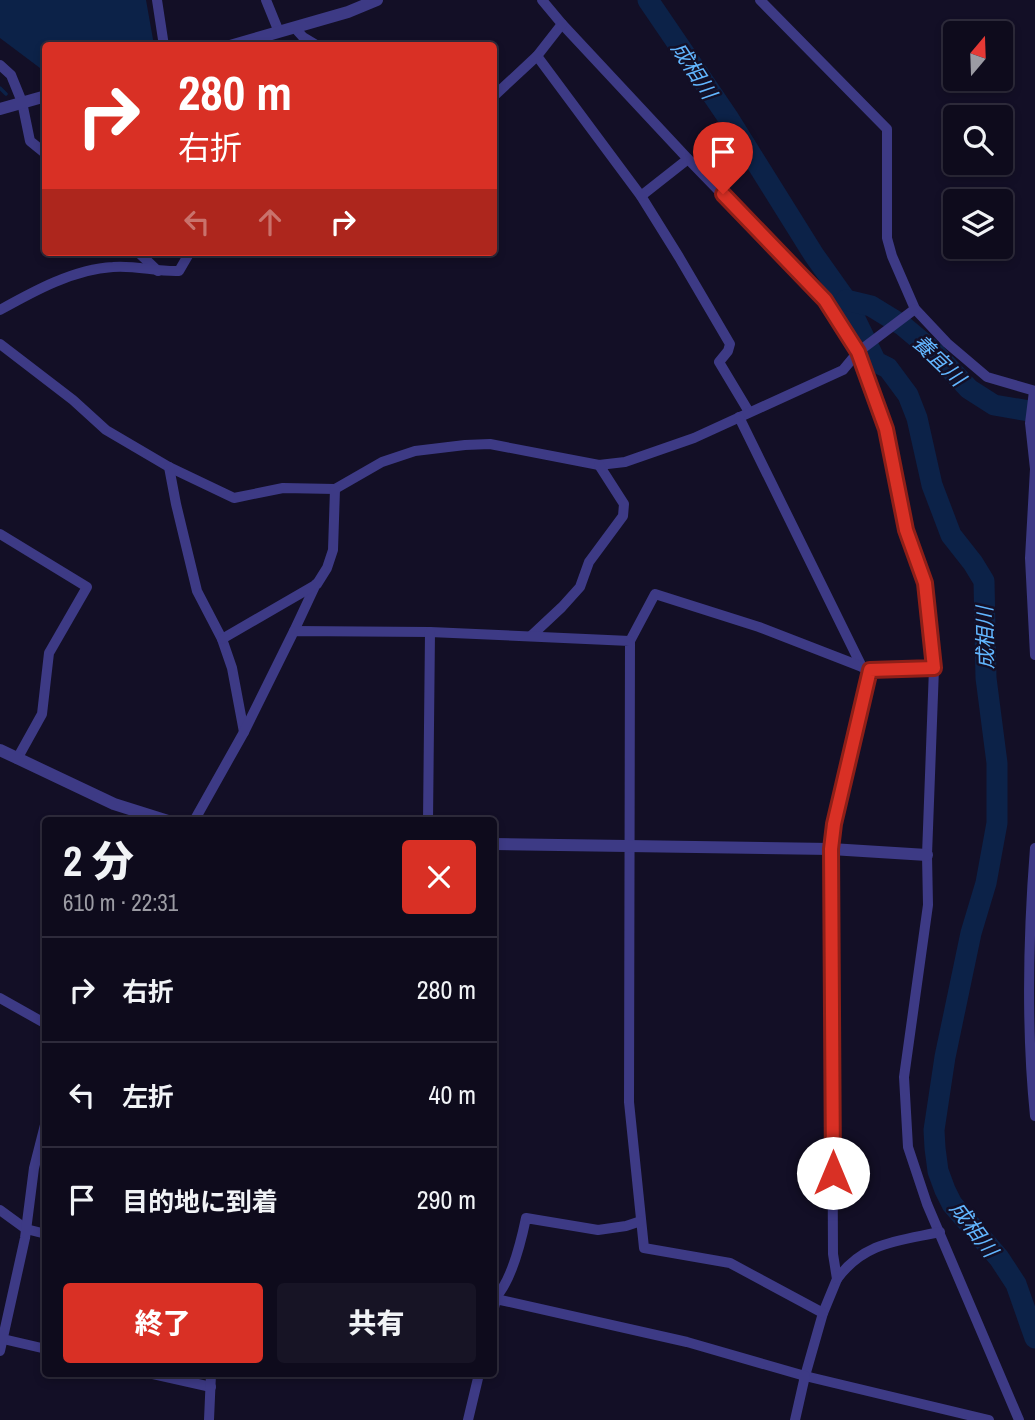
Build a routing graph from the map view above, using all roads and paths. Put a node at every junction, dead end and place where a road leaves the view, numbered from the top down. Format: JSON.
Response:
{"nodes":[{"id":1,"x":157,"y":0,"type":"edge"},
{"id":2,"x":266,"y":0,"type":"edge"},
{"id":3,"x":377,"y":0,"type":"edge"},
{"id":4,"x":542,"y":0,"type":"edge"},
{"id":5,"x":760,"y":0,"type":"edge"},
{"id":6,"x":562,"y":24,"type":"junction"},
{"id":7,"x":294,"y":27,"type":"junction"},
{"id":8,"x":279,"y":32,"type":"junction"},
{"id":9,"x":163,"y":42,"type":"edge"},
{"id":10,"x":244,"y":42,"type":"edge"},
{"id":11,"x":311,"y":42,"type":"edge"},
{"id":12,"x":537,"y":56,"type":"junction"},
{"id":13,"x":0,"y":65,"type":"edge"},
{"id":14,"x":497,"y":93,"type":"edge"},
{"id":15,"x":42,"y":97,"type":"edge"},
{"id":16,"x":22,"y":102,"type":"junction"},
{"id":17,"x":0,"y":109,"type":"edge"},
{"id":18,"x":42,"y":151,"type":"edge"},
{"id":19,"x":688,"y":159,"type":"junction"},
{"id":20,"x":641,"y":197,"type":"junction"},
{"id":21,"x":142,"y":256,"type":"edge"},
{"id":22,"x":188,"y":256,"type":"edge"},
{"id":23,"x":159,"y":271,"type":"junction"},
{"id":24,"x":915,"y":309,"type":"junction"},
{"id":25,"x":0,"y":310,"type":"edge"},
{"id":26,"x":0,"y":344,"type":"edge"},
{"id":27,"x":858,"y":352,"type":"junction"},
{"id":28,"x":1035,"y":391,"type":"edge"},
{"id":29,"x":744,"y":414,"type":"junction"},
{"id":30,"x":599,"y":465,"type":"junction"},
{"id":31,"x":169,"y":467,"type":"junction"},
{"id":32,"x":335,"y":489,"type":"junction"},
{"id":33,"x":0,"y":534,"type":"edge"},
{"id":34,"x":317,"y":584,"type":"junction"},
{"id":35,"x":294,"y":631,"type":"junction"},
{"id":36,"x":430,"y":632,"type":"junction"},
{"id":37,"x":531,"y":636,"type":"junction"},
{"id":38,"x":222,"y":639,"type":"junction"},
{"id":39,"x":630,"y":640,"type":"junction"},
{"id":40,"x":1035,"y":655,"type":"edge"},
{"id":41,"x":866,"y":668,"type":"junction"},
{"id":42,"x":934,"y":668,"type":"junction"},
{"id":43,"x":244,"y":732,"type":"junction"},
{"id":44,"x":0,"y":750,"type":"edge"},
{"id":45,"x":17,"y":759,"type":"junction"},
{"id":46,"x":155,"y":817,"type":"edge"},
{"id":47,"x":196,"y":817,"type":"edge"},
{"id":48,"x":428,"y":817,"type":"edge"},
{"id":49,"x":497,"y":844,"type":"edge"},
{"id":50,"x":629,"y":846,"type":"junction"},
{"id":51,"x":1035,"y":848,"type":"edge"},
{"id":52,"x":831,"y":849,"type":"junction"},
{"id":53,"x":927,"y":855,"type":"junction"},
{"id":54,"x":0,"y":998,"type":"edge"},
{"id":55,"x":42,"y":1022,"type":"edge"},
{"id":56,"x":1033,"y":1087,"type":"edge"},
{"id":57,"x":1035,"y":1116,"type":"edge"},
{"id":58,"x":42,"y":1137,"type":"edge"},
{"id":59,"x":0,"y":1210,"type":"edge"},
{"id":60,"x":641,"y":1221,"type":"junction"},
{"id":61,"x":26,"y":1229,"type":"junction"},
{"id":62,"x":940,"y":1232,"type":"junction"},
{"id":63,"x":42,"y":1233,"type":"edge"},
{"id":64,"x":837,"y":1279,"type":"junction"},
{"id":65,"x":497,"y":1296,"type":"edge"},
{"id":66,"x":497,"y":1303,"type":"edge"},
{"id":67,"x":823,"y":1312,"type":"junction"},
{"id":68,"x":3,"y":1339,"type":"junction"},
{"id":69,"x":42,"y":1348,"type":"edge"},
{"id":70,"x":0,"y":1351,"type":"edge"},
{"id":71,"x":805,"y":1376,"type":"junction"},
{"id":72,"x":166,"y":1377,"type":"edge"},
{"id":73,"x":211,"y":1377,"type":"edge"},
{"id":74,"x":478,"y":1377,"type":"edge"},
{"id":75,"x":211,"y":1387,"type":"junction"},
{"id":76,"x":209,"y":1420,"type":"edge"},
{"id":77,"x":468,"y":1420,"type":"edge"},
{"id":78,"x":794,"y":1420,"type":"edge"},
{"id":79,"x":989,"y":1420,"type":"edge"},
{"id":80,"x":1019,"y":1420,"type":"edge"}],
"edges":[{"from":1,"to":9,"type":"street"},
{"from":2,"to":8,"type":"street"},
{"from":3,"to":7,"type":"street"},
{"from":4,"to":6,"type":"street"},
{"from":5,"to":24,"type":"street"},
{"from":6,"to":12,"type":"street"},
{"from":6,"to":19,"type":"street"},
{"from":7,"to":8,"type":"street"},
{"from":7,"to":11,"type":"street"},
{"from":8,"to":10,"type":"street"},
{"from":12,"to":14,"type":"street"},
{"from":12,"to":20,"type":"street"},
{"from":13,"to":16,"type":"street"},
{"from":15,"to":16,"type":"street"},
{"from":16,"to":17,"type":"street"},
{"from":16,"to":18,"type":"street"},
{"from":19,"to":20,"type":"street"},
{"from":19,"to":27,"type":"street"},
{"from":20,"to":29,"type":"street"},
{"from":21,"to":23,"type":"street"},
{"from":22,"to":23,"type":"street"},
{"from":23,"to":25,"type":"street"},
{"from":24,"to":27,"type":"street"},
{"from":24,"to":28,"type":"street"},
{"from":26,"to":31,"type":"street"},
{"from":27,"to":29,"type":"street"},
{"from":27,"to":42,"type":"street"},
{"from":28,"to":40,"type":"street"},
{"from":29,"to":30,"type":"street"},
{"from":29,"to":41,"type":"street"},
{"from":30,"to":32,"type":"street"},
{"from":30,"to":37,"type":"street"},
{"from":31,"to":32,"type":"street"},
{"from":31,"to":38,"type":"street"},
{"from":32,"to":34,"type":"street"},
{"from":33,"to":45,"type":"street"},
{"from":34,"to":35,"type":"street"},
{"from":34,"to":38,"type":"street"},
{"from":35,"to":36,"type":"street"},
{"from":35,"to":43,"type":"street"},
{"from":36,"to":37,"type":"street"},
{"from":36,"to":48,"type":"street"},
{"from":37,"to":39,"type":"street"},
{"from":38,"to":43,"type":"street"},
{"from":39,"to":41,"type":"street"},
{"from":39,"to":50,"type":"street"},
{"from":41,"to":42,"type":"street"},
{"from":41,"to":52,"type":"street"},
{"from":42,"to":53,"type":"street"},
{"from":43,"to":47,"type":"street"},
{"from":44,"to":45,"type":"street"},
{"from":45,"to":46,"type":"street"},
{"from":49,"to":50,"type":"street"},
{"from":50,"to":52,"type":"street"},
{"from":50,"to":60,"type":"street"},
{"from":51,"to":56,"type":"street"},
{"from":52,"to":53,"type":"street"},
{"from":52,"to":64,"type":"street"},
{"from":53,"to":62,"type":"street"},
{"from":54,"to":55,"type":"street"},
{"from":56,"to":57,"type":"street"},
{"from":58,"to":61,"type":"street"},
{"from":59,"to":61,"type":"street"},
{"from":60,"to":65,"type":"street"},
{"from":60,"to":67,"type":"street"},
{"from":61,"to":63,"type":"street"},
{"from":61,"to":68,"type":"street"},
{"from":62,"to":64,"type":"street"},
{"from":62,"to":80,"type":"street"},
{"from":64,"to":67,"type":"street"},
{"from":66,"to":71,"type":"street"},
{"from":67,"to":71,"type":"street"},
{"from":68,"to":69,"type":"street"},
{"from":68,"to":70,"type":"street"},
{"from":71,"to":78,"type":"street"},
{"from":71,"to":79,"type":"street"},
{"from":72,"to":75,"type":"street"},
{"from":73,"to":75,"type":"street"},
{"from":74,"to":77,"type":"street"},
{"from":75,"to":76,"type":"street"}]}
